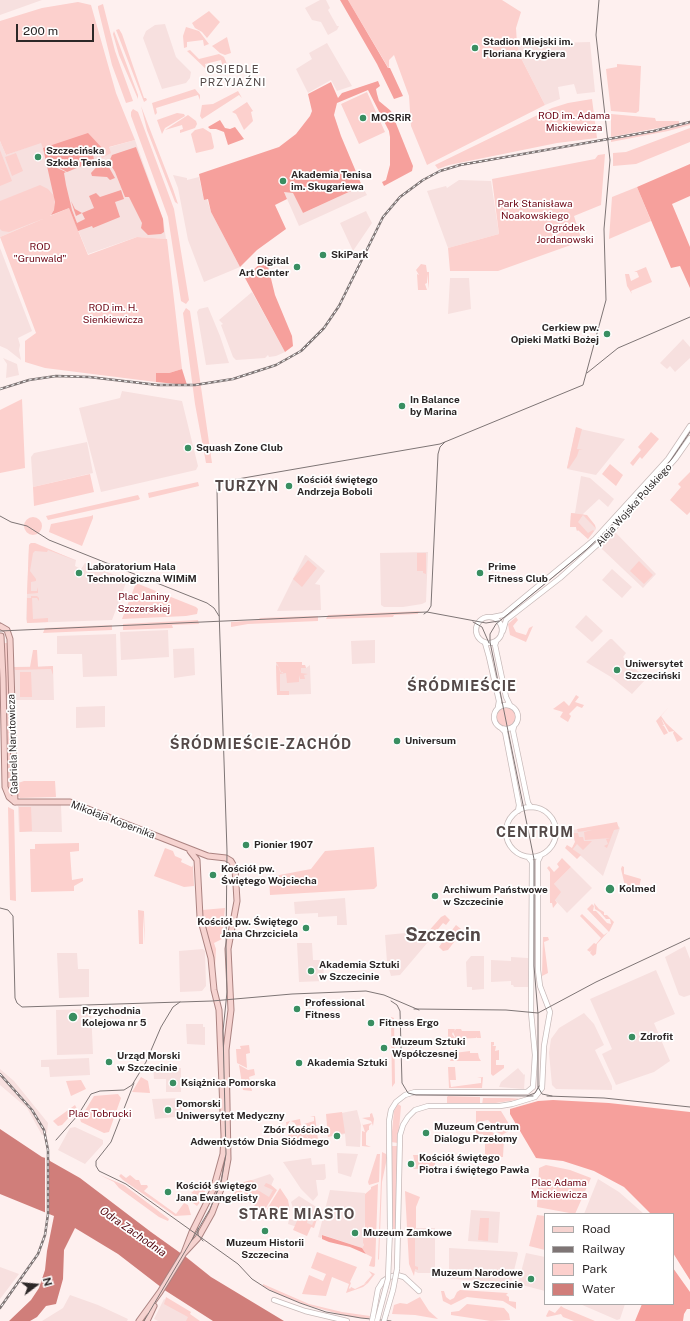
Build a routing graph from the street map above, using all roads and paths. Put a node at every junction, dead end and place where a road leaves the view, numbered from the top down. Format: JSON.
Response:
{"nodes":[{"id":1,"x":690,"y":426,"type":"edge"},
{"id":2,"x":690,"y":438,"type":"edge"},
{"id":3,"x":493,"y":617,"type":"junction"},
{"id":4,"x":0,"y":626,"type":"edge"},
{"id":5,"x":503,"y":631,"type":"junction"},
{"id":6,"x":1,"y":636,"type":"edge"},
{"id":7,"x":497,"y":642,"type":"junction"},
{"id":8,"x":484,"y":643,"type":"junction"},
{"id":9,"x":510,"y":705,"type":"junction"},
{"id":10,"x":498,"y":707,"type":"junction"},
{"id":11,"x":514,"y":726,"type":"junction"},
{"id":12,"x":501,"y":728,"type":"junction"},
{"id":13,"x":15,"y":802,"type":"junction"},
{"id":14,"x":531,"y":807,"type":"junction"},
{"id":15,"x":518,"y":811,"type":"junction"},
{"id":16,"x":186,"y":848,"type":"junction"},
{"id":17,"x":541,"y":855,"type":"junction"},
{"id":18,"x":528,"y":857,"type":"junction"},
{"id":19,"x":190,"y":1243,"type":"junction"},
{"id":20,"x":161,"y":1290,"type":"junction"},
{"id":21,"x":419,"y":1291,"type":"dead end"},
{"id":22,"x":274,"y":1300,"type":"dead end"},
{"id":23,"x":139,"y":1321,"type":"edge"},
{"id":24,"x":147,"y":1321,"type":"edge"},
{"id":25,"x":347,"y":1321,"type":"edge"},
{"id":26,"x":372,"y":1321,"type":"edge"},
{"id":27,"x":377,"y":1321,"type":"edge"},
{"id":28,"x":384,"y":1321,"type":"edge"}],
"edges":[{"from":1,"to":3,"type":"main road","name":"Aleja Wojska Polskiego"},
{"from":2,"to":5,"type":"main road","name":"Aleja Wojska Polskiego"},
{"from":3,"to":5,"type":"main road"},
{"from":3,"to":8,"type":"main road"},
{"from":4,"to":13,"type":"main road","name":"Gabriela Narutowicza"},
{"from":5,"to":7,"type":"main road"},
{"from":6,"to":13,"type":"main road","name":"Gabriela Narutowicza"},
{"from":7,"to":8,"type":"main road"},
{"from":7,"to":9,"type":"main road"},
{"from":8,"to":10,"type":"main road"},
{"from":9,"to":10,"type":"main road"},
{"from":9,"to":11,"type":"main road"},
{"from":10,"to":12,"type":"main road"},
{"from":11,"to":12,"type":"main road"},
{"from":11,"to":14,"type":"main road"},
{"from":12,"to":15,"type":"main road"},
{"from":13,"to":16,"type":"main road","name":"Mikołaja Kopernika"},
{"from":14,"to":15,"type":"main road"},
{"from":14,"to":17,"type":"main road"},
{"from":15,"to":18,"type":"main road"},
{"from":16,"to":19,"type":"main road"},
{"from":16,"to":19,"type":"main road","name":"Mikołaja Kopernika"},
{"from":17,"to":18,"type":"main road"},
{"from":17,"to":28,"type":"main road","bridge":true},
{"from":18,"to":27,"type":"main road","bridge":true},
{"from":19,"to":20,"type":"main road"},
{"from":20,"to":23,"type":"main road"},
{"from":20,"to":24,"type":"main road"},
{"from":21,"to":26,"type":"main road","bridge":true},
{"from":22,"to":25,"type":"main road"}]}
